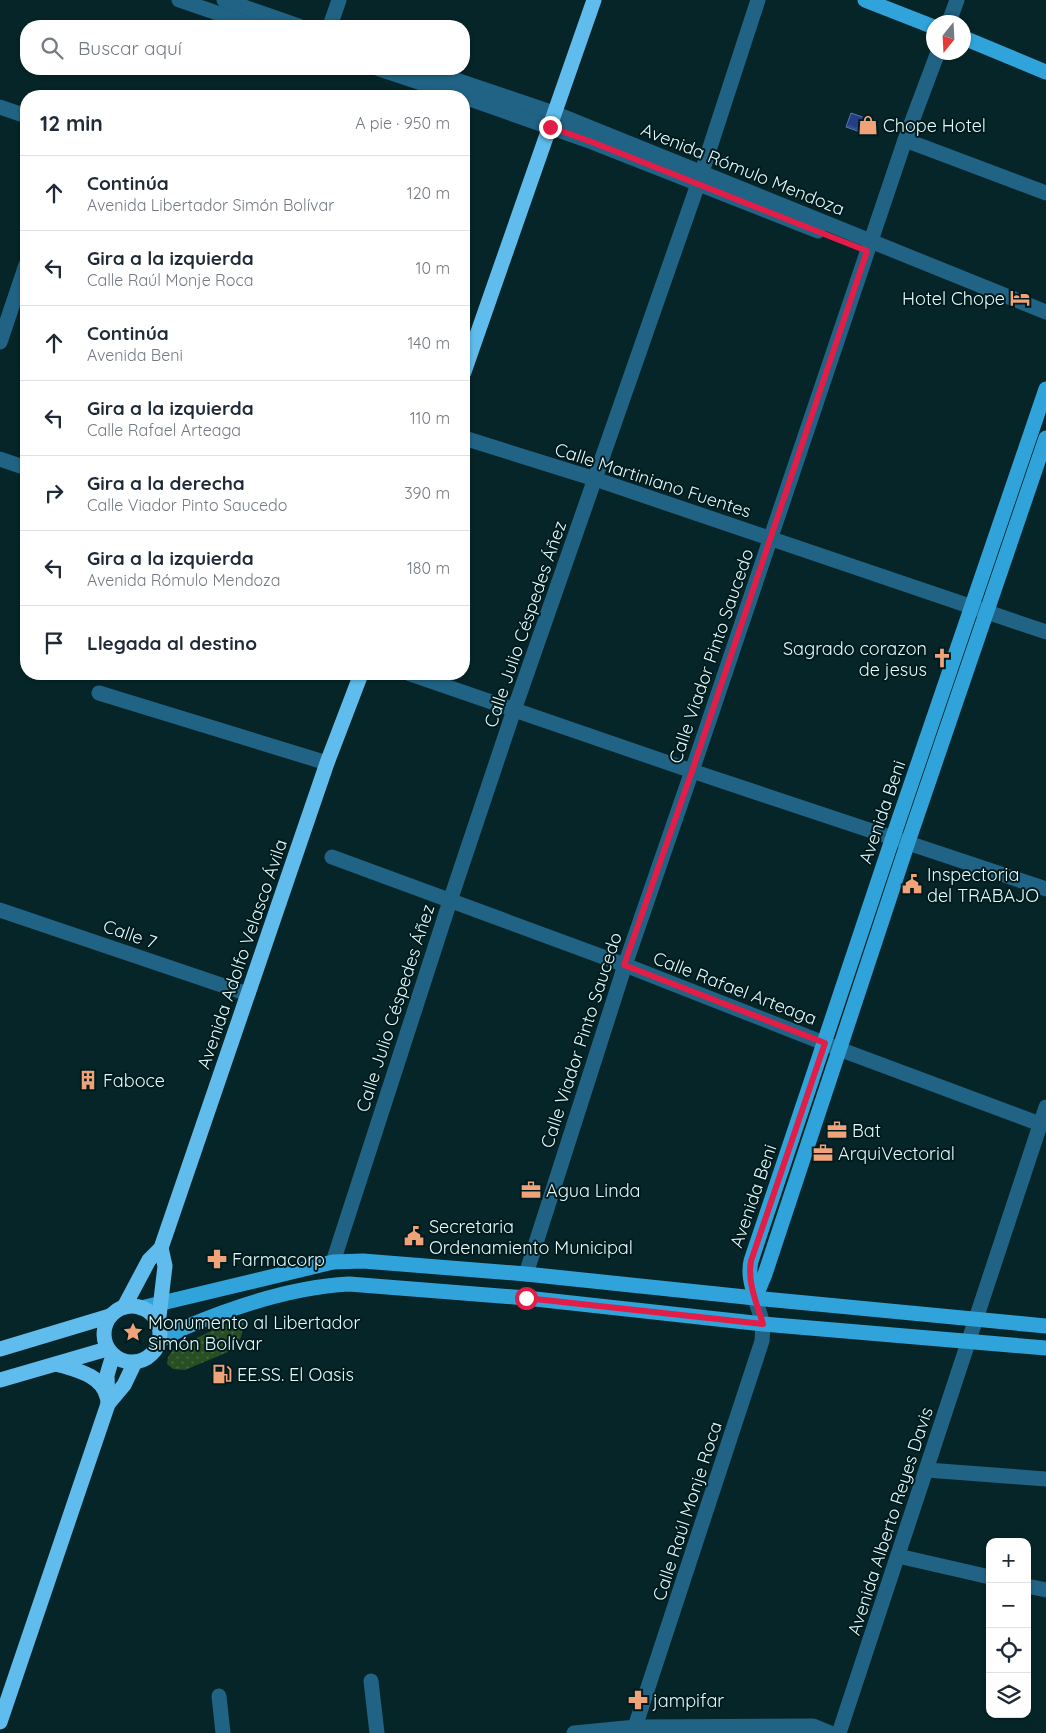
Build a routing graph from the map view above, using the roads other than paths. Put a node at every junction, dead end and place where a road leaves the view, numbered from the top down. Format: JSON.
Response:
{"nodes":[{"id":1,"x":179,"y":0,"type":"edge"},
{"id":2,"x":224,"y":0,"type":"edge"},
{"id":3,"x":339,"y":0,"type":"edge"},
{"id":4,"x":594,"y":0,"type":"edge"},
{"id":5,"x":758,"y":0,"type":"edge"},
{"id":6,"x":865,"y":0,"type":"edge"},
{"id":7,"x":957,"y":0,"type":"edge"},
{"id":8,"x":952,"y":15,"type":"edge"},
{"id":9,"x":237,"y":20,"type":"edge"},
{"id":10,"x":282,"y":20,"type":"edge"},
{"id":11,"x":332,"y":20,"type":"edge"},
{"id":12,"x":926,"y":23,"type":"edge"},
{"id":13,"x":971,"y":41,"type":"edge"},
{"id":14,"x":935,"y":60,"type":"edge"},
{"id":15,"x":1046,"y":72,"type":"edge"},
{"id":16,"x":398,"y":75,"type":"edge"},
{"id":17,"x":439,"y":75,"type":"edge"},
{"id":18,"x":442,"y":90,"type":"edge"},
{"id":19,"x":470,"y":100,"type":"edge"},
{"id":20,"x":0,"y":107,"type":"edge"},
{"id":21,"x":20,"y":114,"type":"edge"},
{"id":22,"x":552,"y":120,"type":"junction"},
{"id":23,"x":905,"y":140,"type":"junction"},
{"id":24,"x":700,"y":178,"type":"junction"},
{"id":25,"x":1046,"y":192,"type":"edge"},
{"id":26,"x":868,"y":246,"type":"junction"},
{"id":27,"x":20,"y":279,"type":"edge"},
{"id":28,"x":1046,"y":312,"type":"edge"},
{"id":29,"x":4,"y":318,"type":"edge"},
{"id":30,"x":1046,"y":322,"type":"edge"},
{"id":31,"x":0,"y":342,"type":"edge"},
{"id":32,"x":470,"y":355,"type":"edge"},
{"id":33,"x":1046,"y":389,"type":"edge"},
{"id":34,"x":1046,"y":438,"type":"edge"},
{"id":35,"x":470,"y":440,"type":"edge"},
{"id":36,"x":0,"y":459,"type":"edge"},
{"id":37,"x":20,"y":466,"type":"edge"},
{"id":38,"x":595,"y":479,"type":"junction"},
{"id":39,"x":770,"y":539,"type":"junction"},
{"id":40,"x":971,"y":607,"type":"junction"},
{"id":41,"x":987,"y":613,"type":"junction"},
{"id":42,"x":1046,"y":632,"type":"edge"},
{"id":43,"x":359,"y":680,"type":"edge"},
{"id":44,"x":427,"y":680,"type":"edge"},
{"id":45,"x":98,"y":693,"type":"dead end"},
{"id":46,"x":514,"y":710,"type":"junction"},
{"id":47,"x":327,"y":763,"type":"junction"},
{"id":48,"x":692,"y":771,"type":"junction"},
{"id":49,"x":893,"y":837,"type":"junction"},
{"id":50,"x":908,"y":842,"type":"junction"},
{"id":51,"x":332,"y":857,"type":"dead end"},
{"id":52,"x":1046,"y":889,"type":"edge"},
{"id":53,"x":450,"y":901,"type":"junction"},
{"id":54,"x":0,"y":910,"type":"edge"},
{"id":55,"x":624,"y":965,"type":"junction"},
{"id":56,"x":248,"y":994,"type":"junction"},
{"id":57,"x":825,"y":1043,"type":"junction"},
{"id":58,"x":839,"y":1049,"type":"junction"},
{"id":59,"x":1046,"y":1107,"type":"edge"},
{"id":60,"x":1040,"y":1124,"type":"junction"},
{"id":61,"x":162,"y":1248,"type":"junction"},
{"id":62,"x":333,"y":1262,"type":"junction"},
{"id":63,"x":526,"y":1274,"type":"junction"},
{"id":64,"x":755,"y":1298,"type":"junction"},
{"id":65,"x":161,"y":1302,"type":"junction"},
{"id":66,"x":124,"y":1307,"type":"junction"},
{"id":67,"x":141,"y":1308,"type":"junction"},
{"id":68,"x":110,"y":1316,"type":"junction"},
{"id":69,"x":975,"y":1320,"type":"junction"},
{"id":70,"x":763,"y":1324,"type":"junction"},
{"id":71,"x":158,"y":1325,"type":"junction"},
{"id":72,"x":1046,"y":1326,"type":"edge"},
{"id":73,"x":159,"y":1341,"type":"junction"},
{"id":74,"x":968,"y":1342,"type":"junction"},
{"id":75,"x":1046,"y":1348,"type":"edge"},
{"id":76,"x":0,"y":1349,"type":"edge"},
{"id":77,"x":110,"y":1352,"type":"junction"},
{"id":78,"x":135,"y":1362,"type":"junction"},
{"id":79,"x":58,"y":1364,"type":"junction"},
{"id":80,"x":0,"y":1380,"type":"edge"},
{"id":81,"x":108,"y":1404,"type":"junction"},
{"id":82,"x":927,"y":1470,"type":"junction"},
{"id":83,"x":1046,"y":1479,"type":"edge"},
{"id":84,"x":898,"y":1556,"type":"junction"},
{"id":85,"x":986,"y":1576,"type":"edge"},
{"id":86,"x":1031,"y":1587,"type":"edge"},
{"id":87,"x":1046,"y":1590,"type":"edge"},
{"id":88,"x":370,"y":1681,"type":"dead end"},
{"id":89,"x":218,"y":1696,"type":"dead end"},
{"id":90,"x":0,"y":1722,"type":"edge"},
{"id":91,"x":635,"y":1730,"type":"edge"},
{"id":92,"x":223,"y":1733,"type":"edge"},
{"id":93,"x":377,"y":1733,"type":"edge"},
{"id":94,"x":574,"y":1733,"type":"edge"},
{"id":95,"x":830,"y":1733,"type":"edge"},
{"id":96,"x":839,"y":1733,"type":"edge"}],
"edges":[{"from":1,"to":9,"type":"street"},
{"from":2,"to":10,"type":"street"},
{"from":3,"to":11,"type":"street"},
{"from":4,"to":22,"type":"highway"},
{"from":5,"to":24,"type":"street","name":"Calle Julio Céspedes Áñez"},
{"from":6,"to":12,"type":"main road"},
{"from":7,"to":8,"type":"street"},
{"from":13,"to":15,"type":"main road"},
{"from":14,"to":23,"type":"street","name":"Calle Viador Pinto Saucedo"},
{"from":16,"to":18,"type":"street"},
{"from":17,"to":22,"type":"street","name":"Avenida Rómulo Mendoza"},
{"from":19,"to":22,"type":"street","name":"Avenida Rómulo Mendoza"},
{"from":20,"to":21,"type":"street"},
{"from":22,"to":24,"type":"street","name":"Avenida Rómulo Mendoza"},
{"from":22,"to":32,"type":"highway"},
{"from":23,"to":25,"type":"street"},
{"from":23,"to":26,"type":"street","name":"Calle Viador Pinto Saucedo"},
{"from":24,"to":26,"type":"street","name":"Avenida Rómulo Mendoza"},
{"from":24,"to":38,"type":"street","name":"Calle Julio Céspedes Áñez"},
{"from":26,"to":28,"type":"street","name":"Avenida Rómulo Mendoza"},
{"from":26,"to":30,"type":"street","name":"Avenida Rómulo Mendoza"},
{"from":26,"to":39,"type":"street","name":"Calle Viador Pinto Saucedo"},
{"from":27,"to":29,"type":"street"},
{"from":29,"to":31,"type":"street"},
{"from":33,"to":40,"type":"main road","name":"Avenida Beni"},
{"from":34,"to":41,"type":"main road","name":"Avenida Beni"},
{"from":35,"to":38,"type":"street","name":"Calle Martiniano Fuentes"},
{"from":36,"to":37,"type":"street"},
{"from":38,"to":39,"type":"street","name":"Calle Martiniano Fuentes"},
{"from":38,"to":46,"type":"street","name":"Calle Julio Céspedes Áñez"},
{"from":39,"to":40,"type":"street","name":"Calle Martiniano Fuentes"},
{"from":39,"to":48,"type":"street","name":"Calle Viador Pinto Saucedo"},
{"from":40,"to":41,"type":"street","name":"Calle Martiniano Fuentes"},
{"from":40,"to":49,"type":"main road","name":"Avenida Beni"},
{"from":41,"to":42,"type":"street","name":"Calle Martiniano Fuentes"},
{"from":41,"to":50,"type":"main road","name":"Avenida Beni"},
{"from":43,"to":47,"type":"highway","name":"Avenida Adolfo Velasco Ávila"},
{"from":44,"to":46,"type":"street"},
{"from":45,"to":47,"type":"street"},
{"from":46,"to":48,"type":"street"},
{"from":46,"to":53,"type":"street","name":"Calle Julio Céspedes Áñez"},
{"from":47,"to":56,"type":"highway","name":"Avenida Adolfo Velasco Ávila"},
{"from":48,"to":49,"type":"street"},
{"from":48,"to":55,"type":"street","name":"Calle Viador Pinto Saucedo"},
{"from":49,"to":50,"type":"street"},
{"from":49,"to":57,"type":"main road","name":"Avenida Beni"},
{"from":50,"to":52,"type":"street"},
{"from":50,"to":58,"type":"main road","name":"Avenida Beni"},
{"from":51,"to":53,"type":"street","name":"Calle Rafael Arteaga"},
{"from":53,"to":55,"type":"street","name":"Calle Rafael Arteaga"},
{"from":53,"to":62,"type":"street","name":"Calle Julio Céspedes Áñez"},
{"from":54,"to":56,"type":"street","name":"Calle 7"},
{"from":55,"to":57,"type":"street","name":"Calle Rafael Arteaga"},
{"from":55,"to":63,"type":"street","name":"Calle Viador Pinto Saucedo"},
{"from":56,"to":61,"type":"highway","name":"Avenida Adolfo Velasco Ávila"},
{"from":57,"to":58,"type":"street","name":"Calle Rafael Arteaga"},
{"from":57,"to":64,"type":"main road","name":"Avenida Beni"},
{"from":58,"to":60,"type":"street","name":"Calle Rafael Arteaga"},
{"from":58,"to":64,"type":"main road","name":"Avenida Beni"},
{"from":59,"to":60,"type":"street","name":"Avenida Alberto Reyes Davis"},
{"from":60,"to":69,"type":"street","name":"Avenida Alberto Reyes Davis"},
{"from":61,"to":65,"type":"highway","name":"Avenida Adolfo Velasco Ávila"},
{"from":61,"to":66,"type":"highway","name":"Avenida Adolfo Velasco Ávila"},
{"from":62,"to":63,"type":"main road"},
{"from":62,"to":65,"type":"main road"},
{"from":63,"to":64,"type":"main road"},
{"from":64,"to":69,"type":"main road"},
{"from":64,"to":70,"type":"street","name":"Calle Raúl Monje Roca"},
{"from":65,"to":67,"type":"main road"},
{"from":65,"to":71,"type":"highway","name":"Avenida Adolfo Velasco Ávila"},
{"from":66,"to":67,"type":"highway"},
{"from":66,"to":68,"type":"highway"},
{"from":67,"to":71,"type":"highway"},
{"from":68,"to":76,"type":"highway"},
{"from":68,"to":77,"type":"highway"},
{"from":69,"to":72,"type":"main road"},
{"from":69,"to":74,"type":"street","name":"Avenida Alberto Reyes Davis"},
{"from":70,"to":73,"type":"main road"},
{"from":70,"to":74,"type":"main road"},
{"from":70,"to":91,"type":"street","name":"Calle Raúl Monje Roca"},
{"from":71,"to":73,"type":"highway"},
{"from":73,"to":78,"type":"highway"},
{"from":74,"to":75,"type":"main road"},
{"from":74,"to":82,"type":"street","name":"Avenida Alberto Reyes Davis"},
{"from":77,"to":78,"type":"highway"},
{"from":77,"to":79,"type":"highway"},
{"from":77,"to":81,"type":"highway"},
{"from":78,"to":81,"type":"highway"},
{"from":79,"to":80,"type":"highway"},
{"from":79,"to":81,"type":"highway"},
{"from":81,"to":90,"type":"highway"},
{"from":82,"to":83,"type":"street"},
{"from":82,"to":84,"type":"street","name":"Avenida Alberto Reyes Davis"},
{"from":84,"to":85,"type":"street"},
{"from":84,"to":96,"type":"street","name":"Avenida Alberto Reyes Davis"},
{"from":86,"to":87,"type":"street"},
{"from":88,"to":93,"type":"street"},
{"from":89,"to":92,"type":"street"},
{"from":91,"to":94,"type":"street"},
{"from":91,"to":95,"type":"street"}]}
